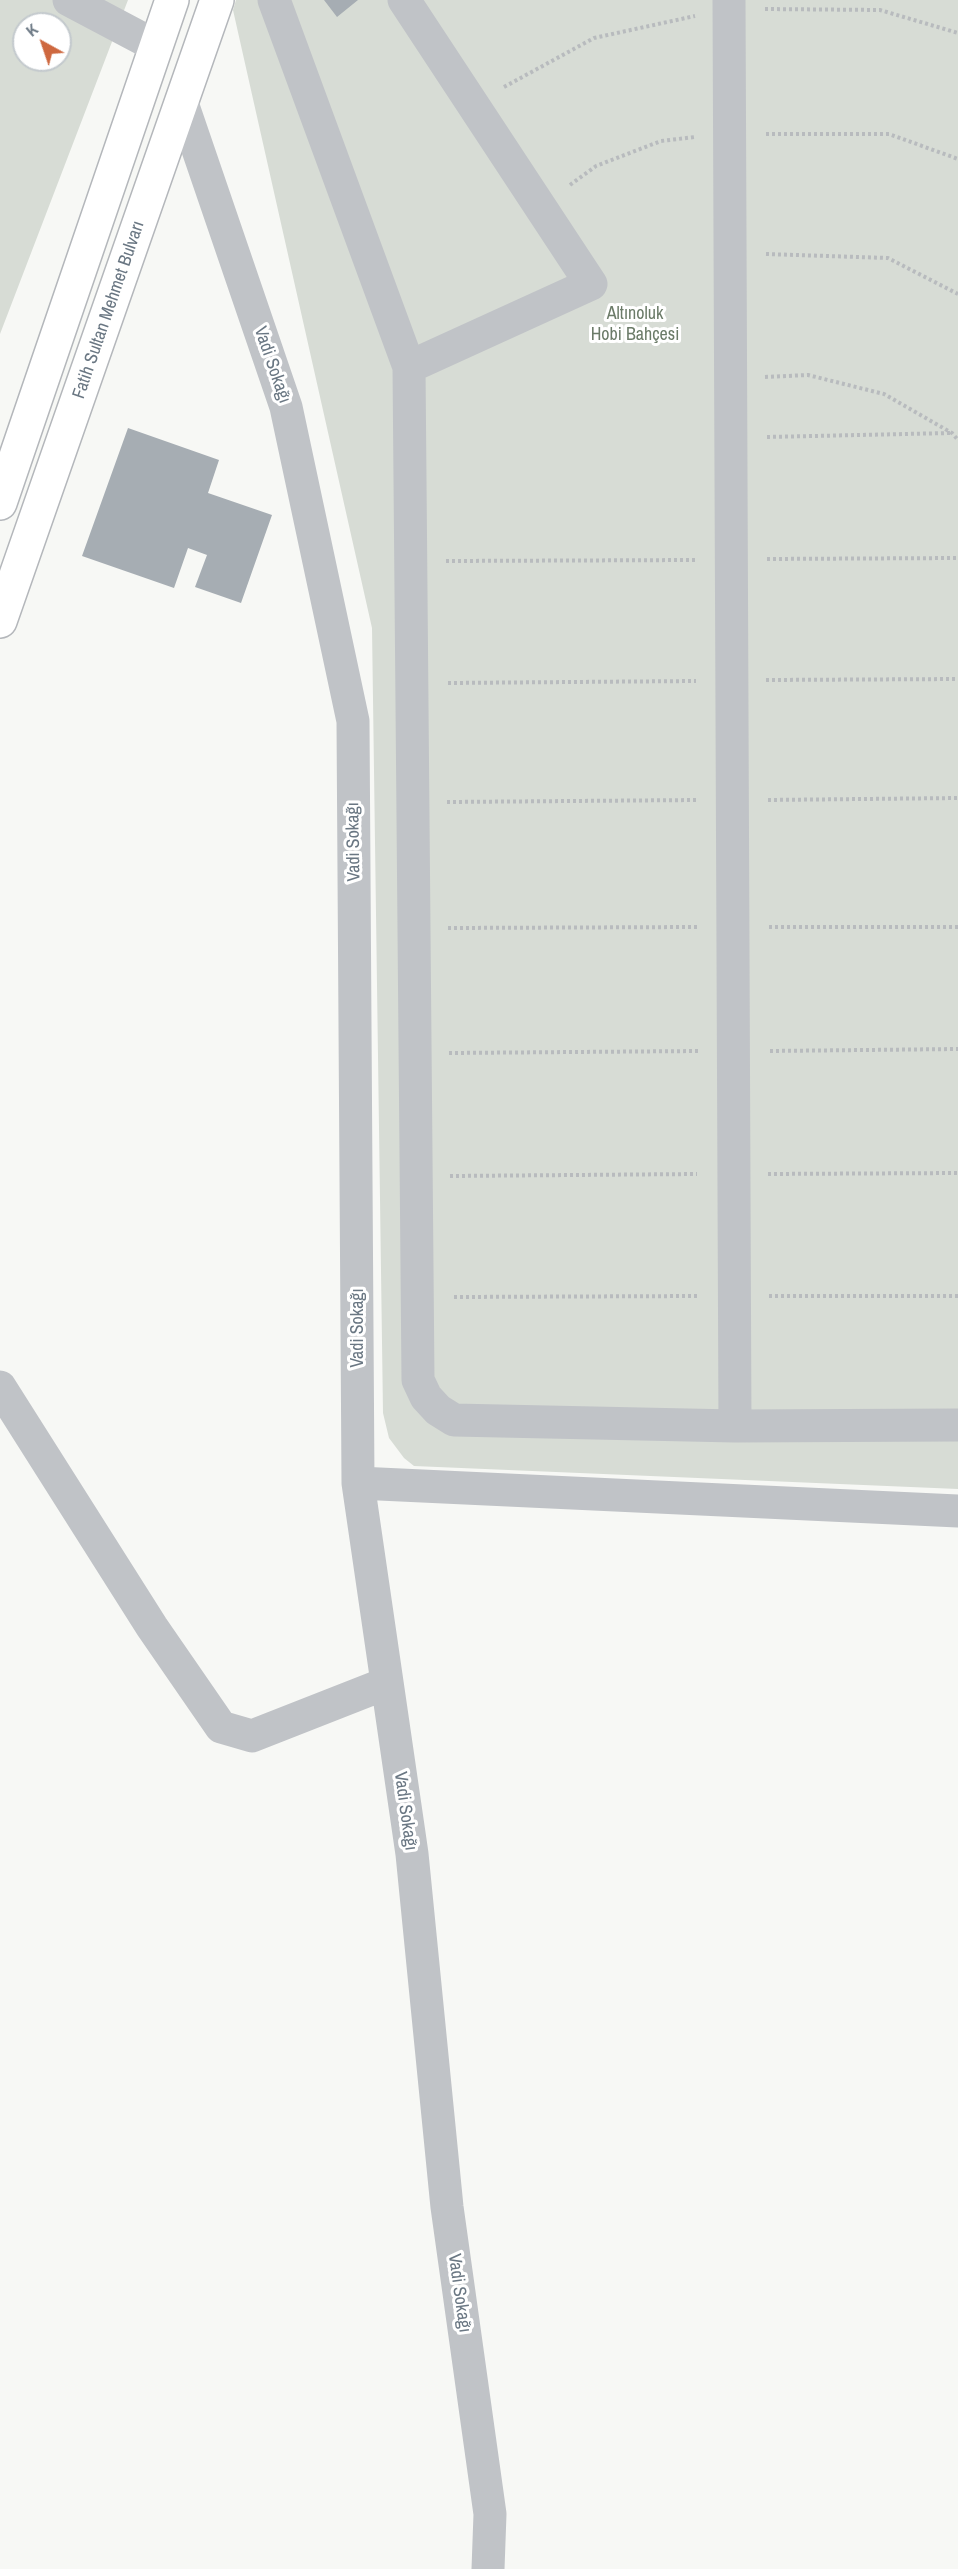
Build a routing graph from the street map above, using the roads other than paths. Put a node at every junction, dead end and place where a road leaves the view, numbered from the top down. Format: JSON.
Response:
{"nodes":[{"id":1,"x":69,"y":0,"type":"edge"},
{"id":2,"x":172,"y":0,"type":"edge"},
{"id":3,"x":218,"y":0,"type":"edge"},
{"id":4,"x":274,"y":0,"type":"edge"},
{"id":5,"x":404,"y":0,"type":"edge"},
{"id":6,"x":729,"y":4,"type":"edge"},
{"id":7,"x":156,"y":46,"type":"junction"},
{"id":8,"x":182,"y":103,"type":"junction"},
{"id":9,"x":409,"y":367,"type":"junction"},
{"id":10,"x":0,"y":503,"type":"edge"},
{"id":11,"x":0,"y":621,"type":"edge"},
{"id":12,"x":0,"y":1388,"type":"edge"},
{"id":13,"x":958,"y":1425,"type":"edge"},
{"id":14,"x":735,"y":1426,"type":"junction"},
{"id":15,"x":358,"y":1483,"type":"junction"},
{"id":16,"x":958,"y":1511,"type":"edge"},
{"id":17,"x":387,"y":1683,"type":"junction"},
{"id":18,"x":488,"y":2569,"type":"edge"}],
"edges":[{"from":1,"to":7,"type":"street"},
{"from":2,"to":7,"type":"main road"},
{"from":3,"to":8,"type":"main road","name":"Fatih Sultan Mehmet Bulvarı"},
{"from":4,"to":9,"type":"street"},
{"from":5,"to":9,"type":"street"},
{"from":6,"to":14,"type":"street"},
{"from":7,"to":10,"type":"main road"},
{"from":8,"to":11,"type":"main road","name":"Fatih Sultan Mehmet Bulvarı"},
{"from":8,"to":15,"type":"street","name":"Vadi Sokağı"},
{"from":9,"to":14,"type":"street"},
{"from":12,"to":17,"type":"street"},
{"from":13,"to":14,"type":"street"},
{"from":15,"to":16,"type":"street"},
{"from":15,"to":17,"type":"street","name":"Vadi Sokağı"},
{"from":17,"to":18,"type":"street","name":"Vadi Sokağı"}]}
